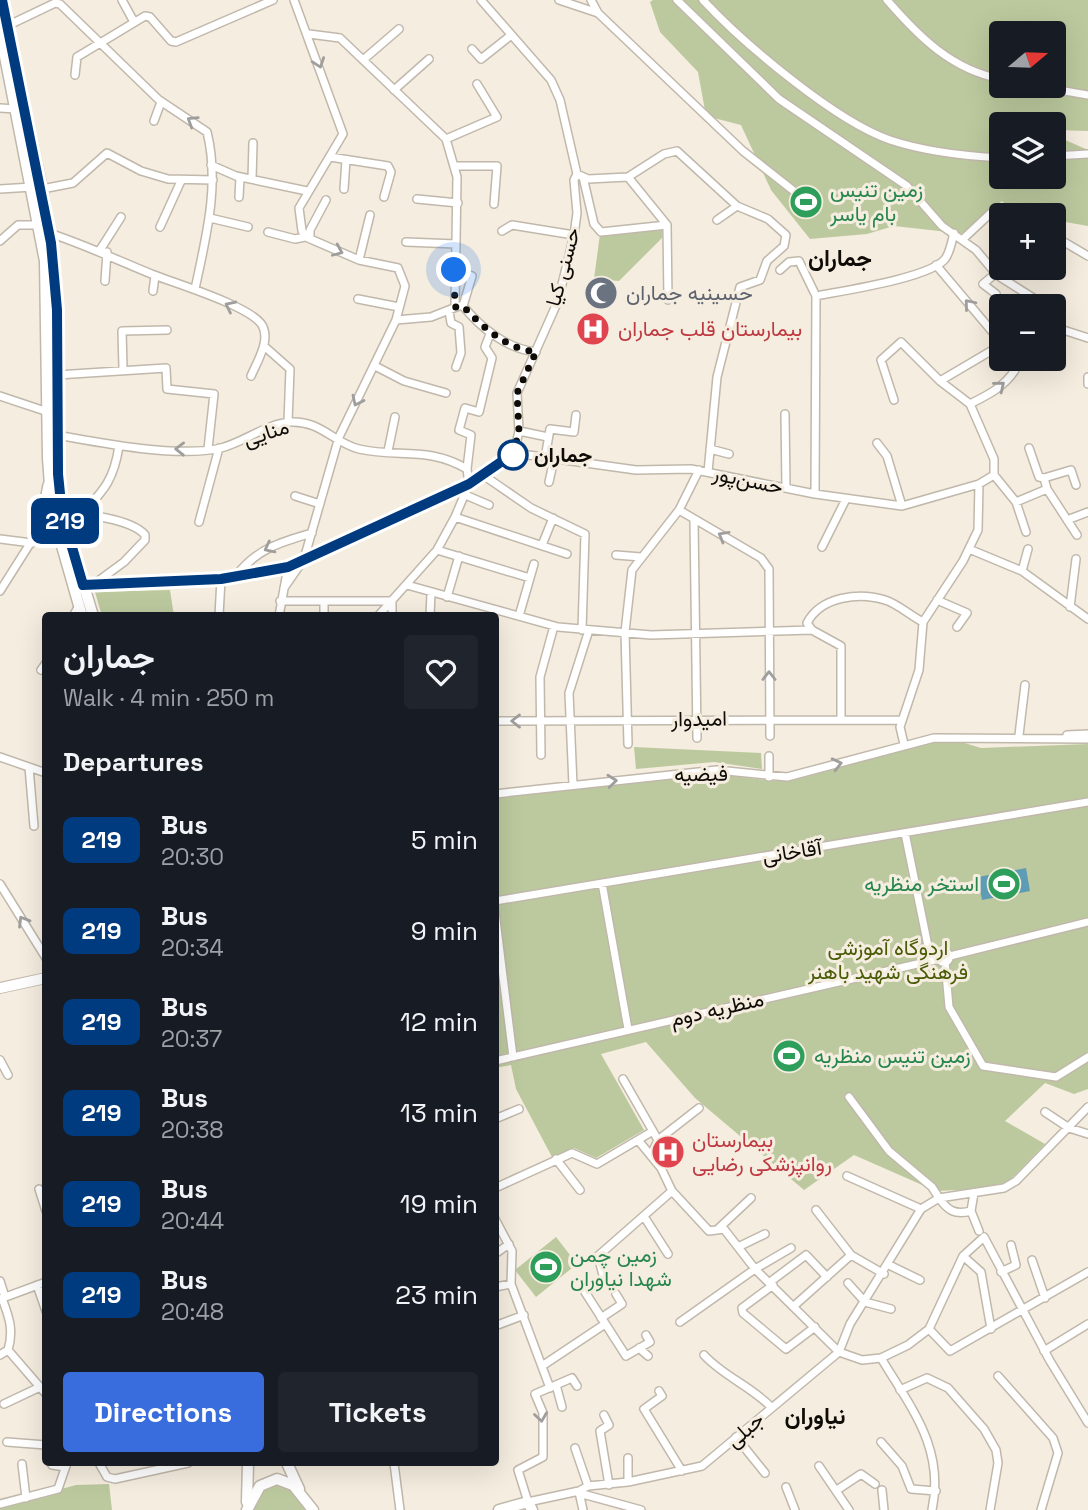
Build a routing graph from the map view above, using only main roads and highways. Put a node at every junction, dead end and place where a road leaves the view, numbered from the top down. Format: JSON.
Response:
{"nodes":[{"id":1,"x":2,"y":0,"type":"edge"},
{"id":2,"x":5,"y":28,"type":"edge"},
{"id":3,"x":3,"y":61,"type":"edge"},
{"id":4,"x":37,"y":188,"type":"junction"},
{"id":5,"x":514,"y":453,"type":"road end"},
{"id":6,"x":83,"y":586,"type":"junction"},
{"id":7,"x":78,"y":612,"type":"edge"},
{"id":8,"x":92,"y":612,"type":"edge"},
{"id":9,"x":42,"y":979,"type":"edge"},
{"id":10,"x":0,"y":988,"type":"edge"},
{"id":11,"x":248,"y":1466,"type":"edge"},
{"id":12,"x":288,"y":1466,"type":"edge"},
{"id":13,"x":301,"y":1493,"type":"junction"},
{"id":14,"x":530,"y":1506,"type":"edge"},
{"id":15,"x":247,"y":1508,"type":"edge"},
{"id":16,"x":315,"y":1510,"type":"edge"},
{"id":17,"x":499,"y":1510,"type":"edge"}],
"edges":[{"from":1,"to":2,"type":"main road"},
{"from":2,"to":3,"type":"main road"},
{"from":2,"to":4,"type":"main road"},
{"from":3,"to":4,"type":"main road"},
{"from":4,"to":6,"type":"main road"},
{"from":4,"to":6,"type":"main road"},
{"from":5,"to":6,"type":"main road"},
{"from":6,"to":7,"type":"main road"},
{"from":6,"to":8,"type":"main road"},
{"from":9,"to":10,"type":"main road"},
{"from":11,"to":15,"type":"main road"},
{"from":12,"to":13,"type":"main road"},
{"from":13,"to":15,"type":"main road"},
{"from":13,"to":16,"type":"main road"},
{"from":14,"to":17,"type":"main road"}]}
